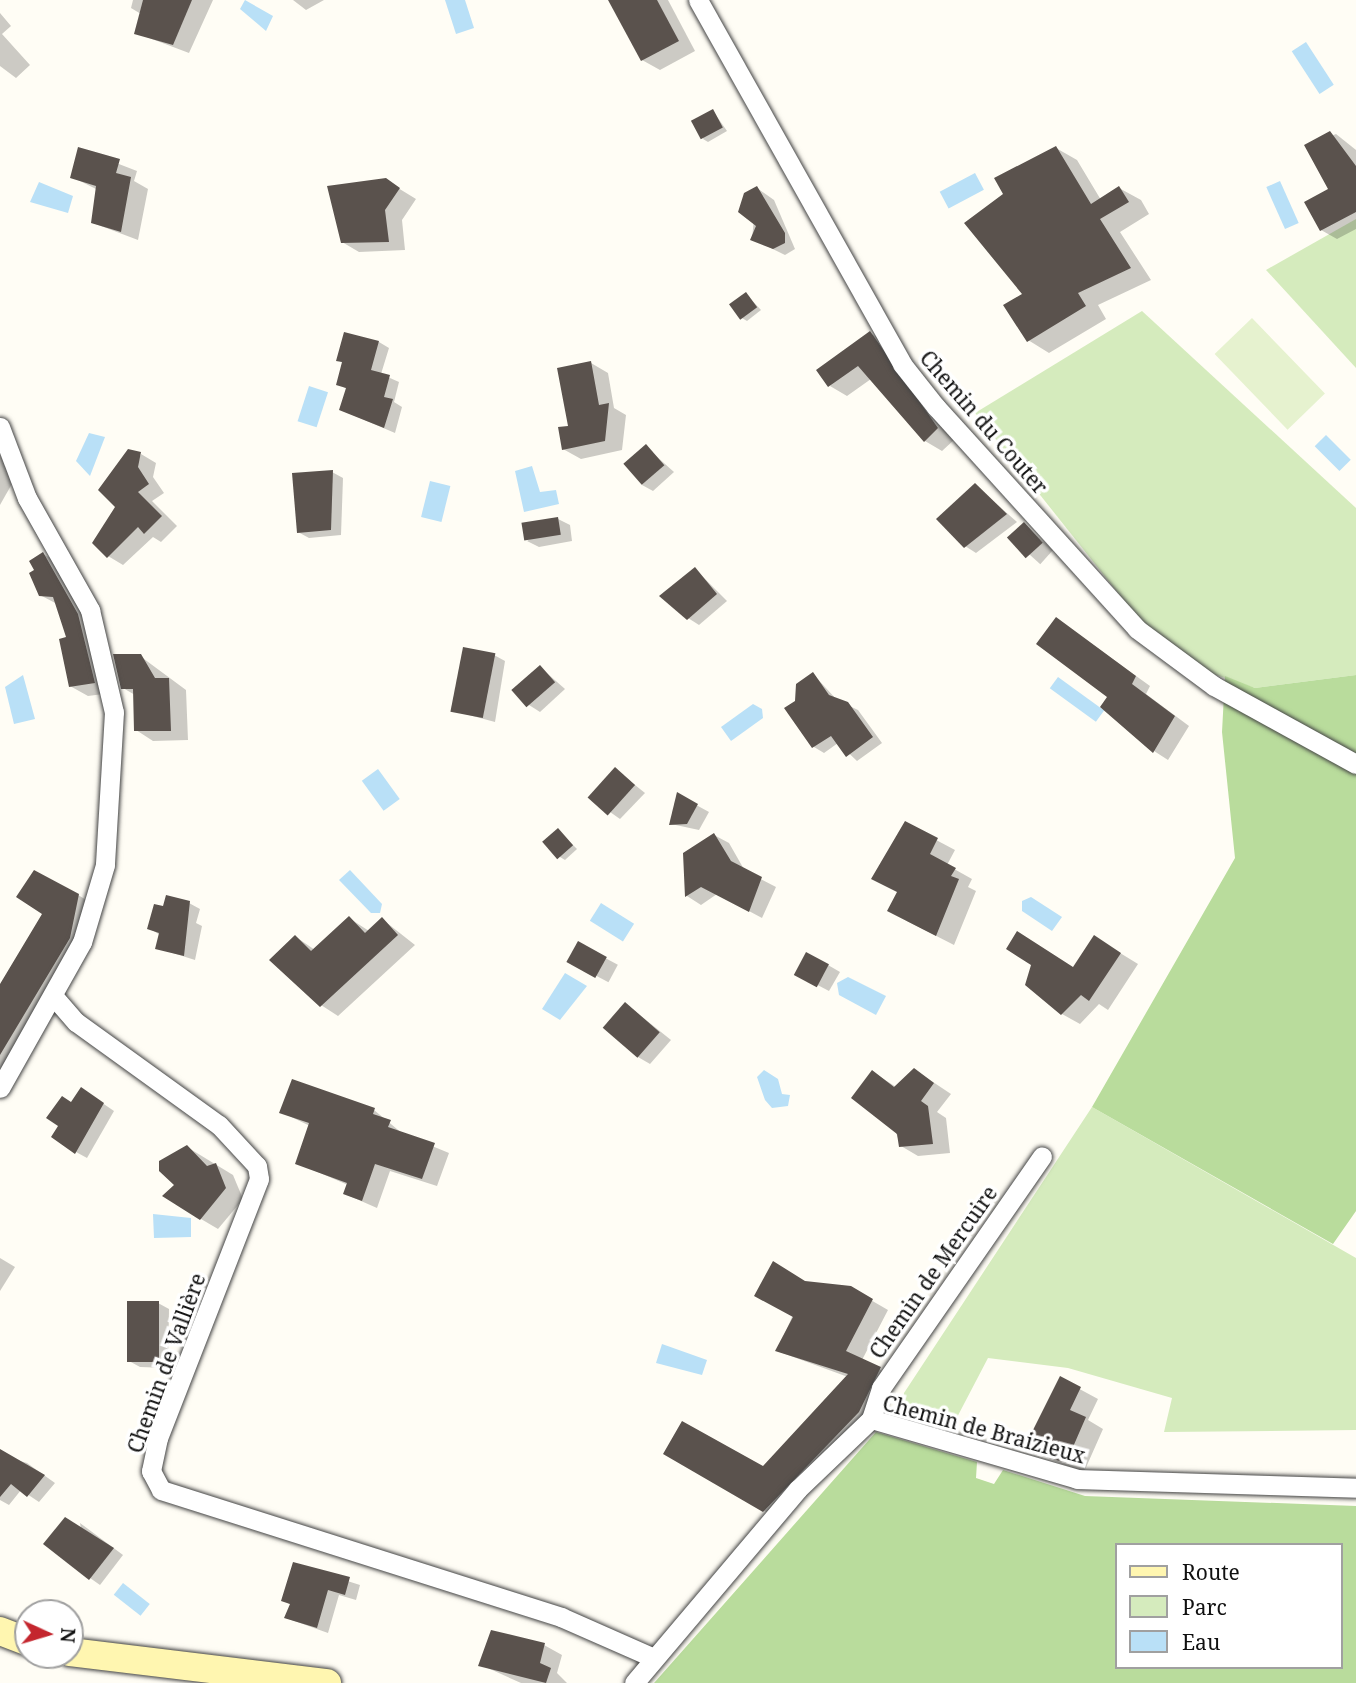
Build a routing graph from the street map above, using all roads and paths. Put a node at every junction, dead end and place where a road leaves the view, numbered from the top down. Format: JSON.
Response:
{"nodes":[{"id":1,"x":698,"y":0,"type":"edge"},
{"id":2,"x":0,"y":427,"type":"edge"},
{"id":3,"x":1356,"y":764,"type":"edge"},
{"id":4,"x":55,"y":998,"type":"junction"},
{"id":5,"x":0,"y":1088,"type":"edge"},
{"id":6,"x":1042,"y":1156,"type":"dead end"},
{"id":7,"x":871,"y":1419,"type":"junction"},
{"id":8,"x":1356,"y":1488,"type":"edge"},
{"id":9,"x":84,"y":1654,"type":"edge"},
{"id":10,"x":654,"y":1658,"type":"junction"},
{"id":11,"x":327,"y":1683,"type":"edge"},
{"id":12,"x":634,"y":1683,"type":"edge"}],
"edges":[{"from":1,"to":3,"type":"street","name":"Chemin du Couter"},
{"from":2,"to":4,"type":"street"},
{"from":4,"to":5,"type":"street"},
{"from":4,"to":10,"type":"street","name":"Chemin de Vallière"},
{"from":6,"to":7,"type":"street","name":"Chemin de Mercuire"},
{"from":7,"to":8,"type":"street","name":"Chemin de Braizieux"},
{"from":7,"to":10,"type":"street","name":"Chemin de Braizieux"},
{"from":9,"to":11,"type":"main road"},
{"from":10,"to":12,"type":"street","name":"Chemin de Braizieux"}]}
